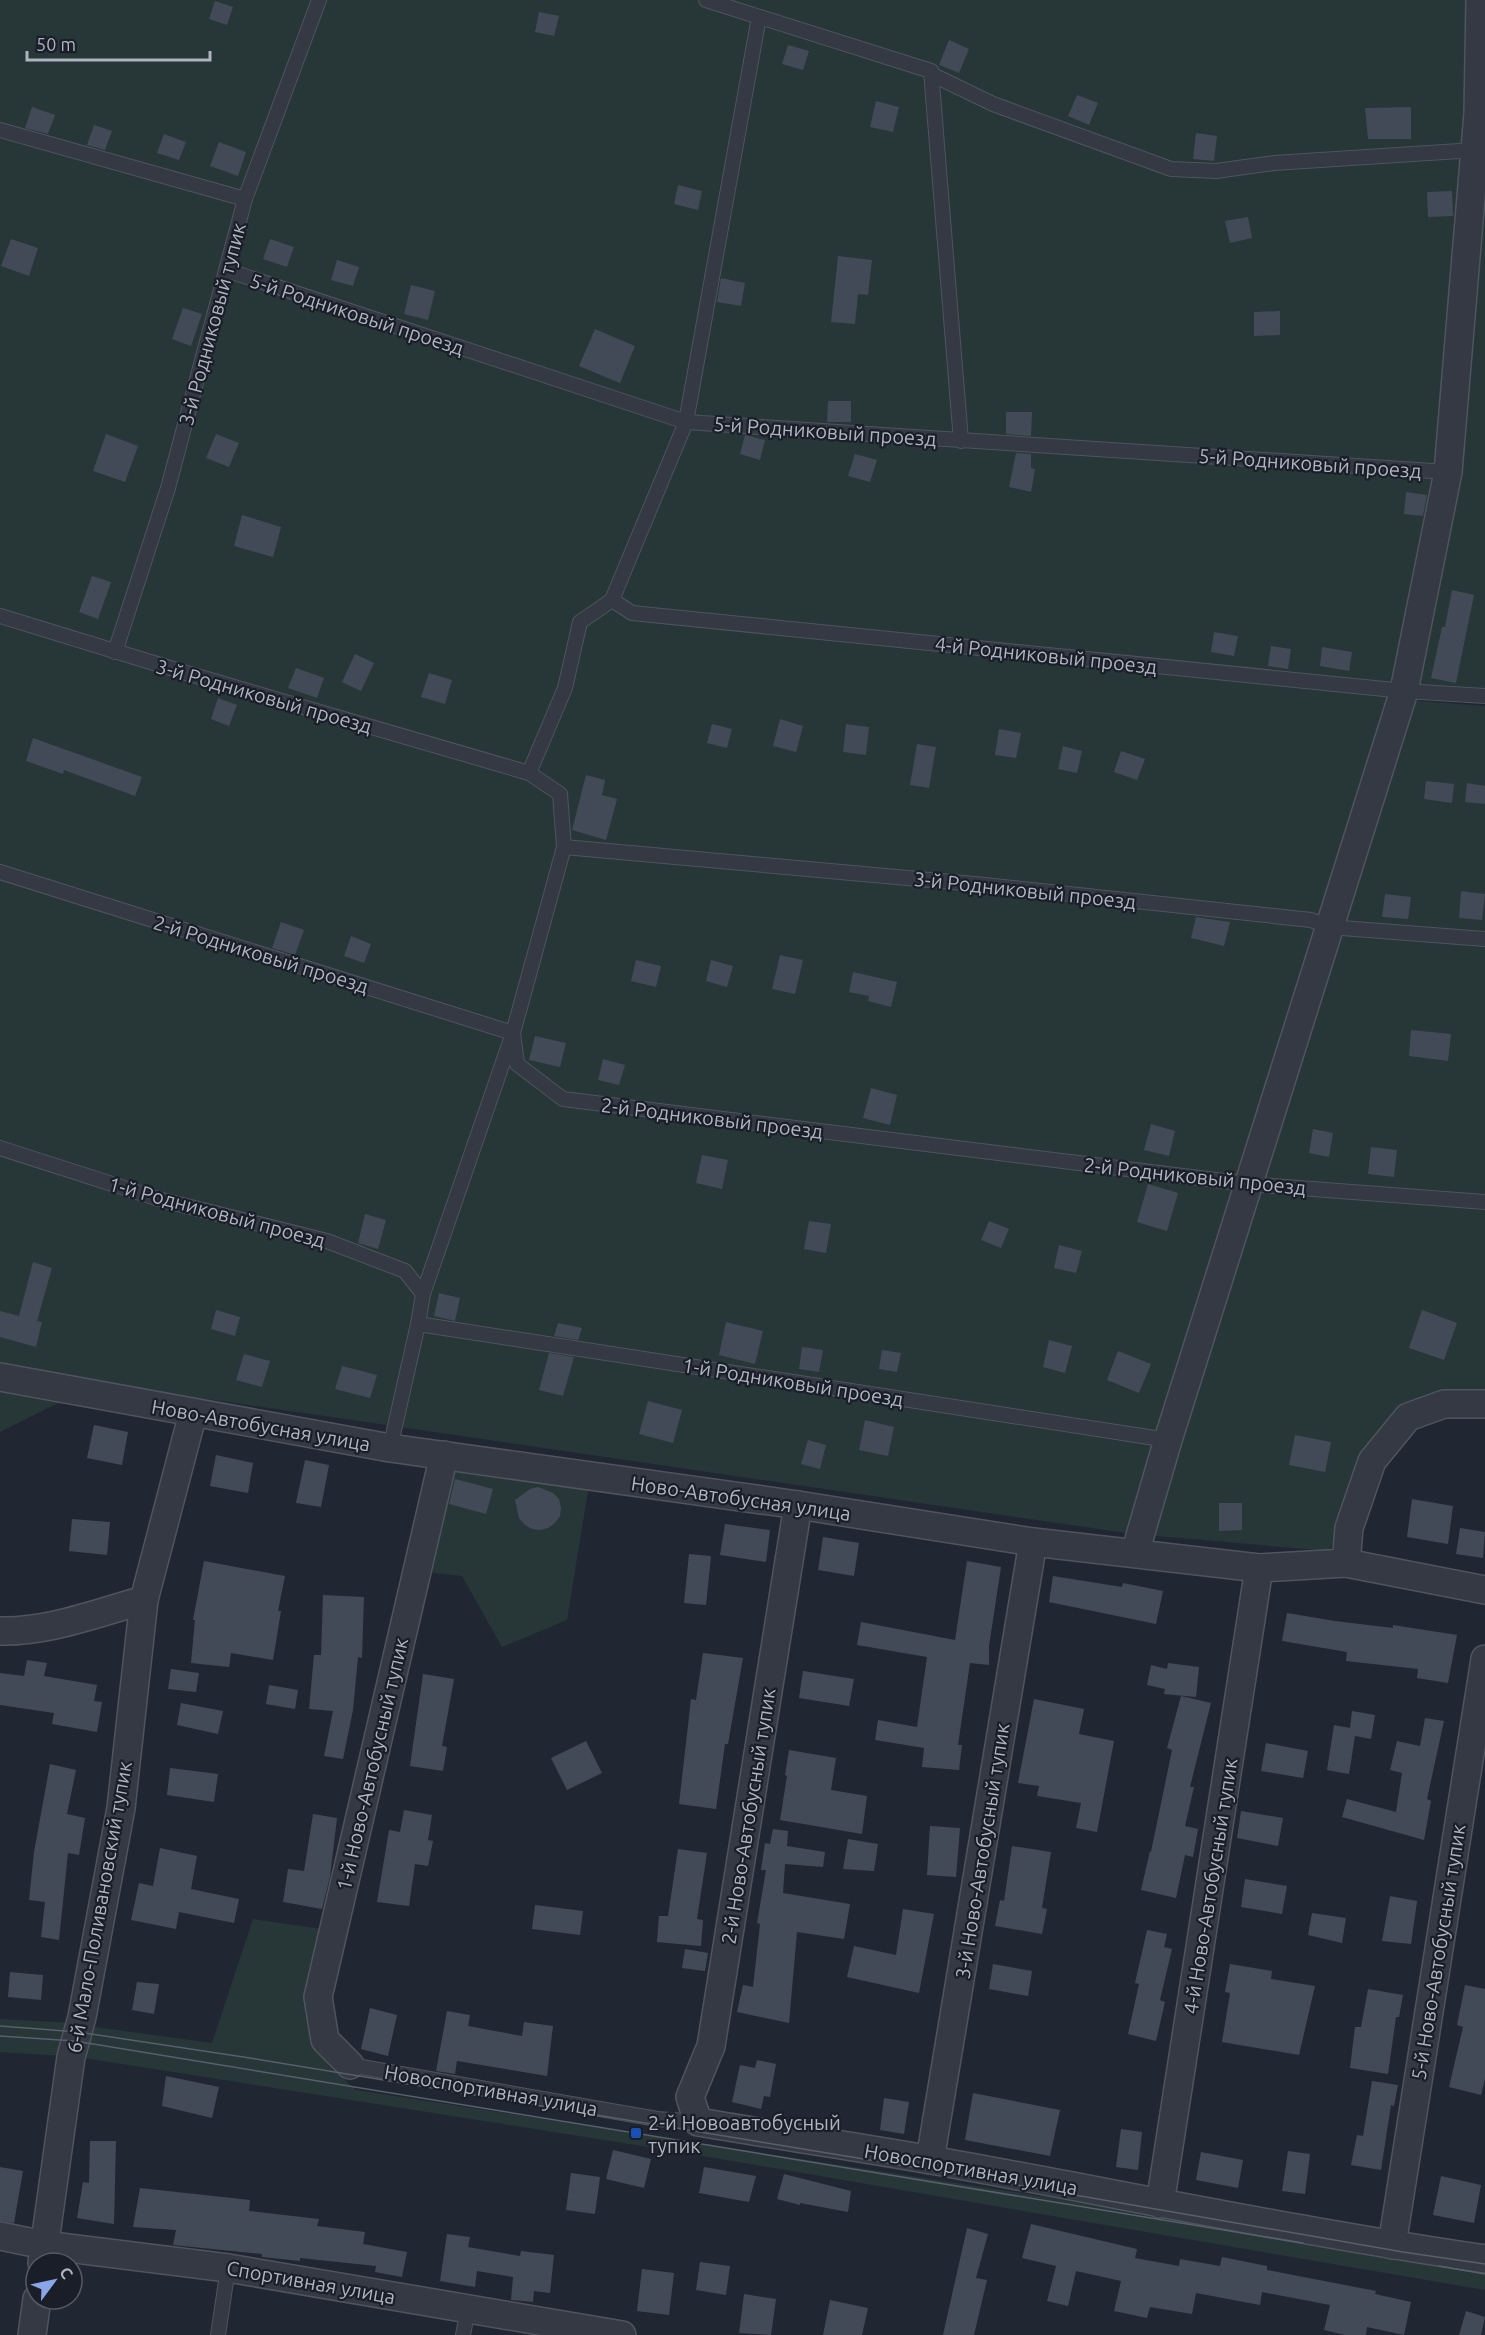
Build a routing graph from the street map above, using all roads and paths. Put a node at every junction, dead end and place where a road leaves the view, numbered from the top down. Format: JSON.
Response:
{"nodes":[{"id":1,"x":319,"y":0,"type":"edge"},
{"id":2,"x":705,"y":0,"type":"edge"},
{"id":3,"x":1480,"y":0,"type":"edge"},
{"id":4,"x":759,"y":17,"type":"junction"},
{"id":5,"x":931,"y":74,"type":"junction"},
{"id":6,"x":1482,"y":113,"type":"edge"},
{"id":7,"x":0,"y":130,"type":"edge"},
{"id":8,"x":1475,"y":150,"type":"junction"},
{"id":9,"x":245,"y":199,"type":"junction"},
{"id":10,"x":226,"y":270,"type":"junction"},
{"id":11,"x":686,"y":422,"type":"junction"},
{"id":12,"x":961,"y":441,"type":"junction"},
{"id":13,"x":1448,"y":472,"type":"junction"},
{"id":14,"x":612,"y":600,"type":"junction"},
{"id":15,"x":0,"y":616,"type":"edge"},
{"id":16,"x":115,"y":652,"type":"junction"},
{"id":17,"x":1404,"y":691,"type":"junction"},
{"id":18,"x":1485,"y":696,"type":"edge"},
{"id":19,"x":529,"y":773,"type":"junction"},
{"id":20,"x":564,"y":847,"type":"junction"},
{"id":21,"x":0,"y":872,"type":"edge"},
{"id":22,"x":1329,"y":927,"type":"junction"},
{"id":23,"x":1485,"y":939,"type":"edge"},
{"id":24,"x":513,"y":1033,"type":"junction"},
{"id":25,"x":0,"y":1148,"type":"edge"},
{"id":26,"x":1248,"y":1184,"type":"junction"},
{"id":27,"x":1485,"y":1202,"type":"edge"},
{"id":28,"x":423,"y":1294,"type":"junction"},
{"id":29,"x":418,"y":1324,"type":"junction"},
{"id":30,"x":0,"y":1377,"type":"edge"},
{"id":31,"x":1485,"y":1404,"type":"edge"},
{"id":32,"x":193,"y":1413,"type":"junction"},
{"id":33,"x":1168,"y":1440,"type":"junction"},
{"id":34,"x":390,"y":1448,"type":"junction"},
{"id":35,"x":444,"y":1455,"type":"junction"},
{"id":36,"x":798,"y":1505,"type":"junction"},
{"id":37,"x":1033,"y":1542,"type":"junction"},
{"id":38,"x":1135,"y":1553,"type":"junction"},
{"id":39,"x":1346,"y":1563,"type":"junction"},
{"id":40,"x":1259,"y":1568,"type":"junction"},
{"id":41,"x":1485,"y":1590,"type":"edge"},
{"id":42,"x":144,"y":1600,"type":"junction"},
{"id":43,"x":0,"y":1631,"type":"edge"},
{"id":44,"x":1485,"y":1659,"type":"edge"},
{"id":45,"x":350,"y":2065,"type":"joint"},
{"id":46,"x":698,"y":2122,"type":"junction"},
{"id":47,"x":930,"y":2160,"type":"junction"},
{"id":48,"x":1160,"y":2204,"type":"junction"},
{"id":49,"x":0,"y":2236,"type":"edge"},
{"id":50,"x":1392,"y":2245,"type":"junction"},
{"id":51,"x":36,"y":2251,"type":"edge"},
{"id":52,"x":43,"y":2251,"type":"edge"},
{"id":53,"x":84,"y":2257,"type":"edge"},
{"id":54,"x":1485,"y":2259,"type":"edge"},
{"id":55,"x":228,"y":2268,"type":"junction"},
{"id":56,"x":468,"y":2309,"type":"junction"},
{"id":57,"x":35,"y":2311,"type":"edge"},
{"id":58,"x":32,"y":2335,"type":"edge"},
{"id":59,"x":218,"y":2335,"type":"edge"},
{"id":60,"x":463,"y":2335,"type":"edge"},
{"id":61,"x":622,"y":2335,"type":"edge"}],
"edges":[{"from":1,"to":9,"type":"lane","name":"3-й Родниковый тупик"},
{"from":2,"to":4,"type":"lane"},
{"from":3,"to":6,"type":"street"},
{"from":4,"to":5,"type":"lane"},
{"from":4,"to":11,"type":"lane"},
{"from":5,"to":8,"type":"lane"},
{"from":5,"to":12,"type":"lane"},
{"from":6,"to":8,"type":"street"},
{"from":7,"to":9,"type":"lane"},
{"from":8,"to":13,"type":"street"},
{"from":9,"to":10,"type":"lane","name":"3-й Родниковый тупик"},
{"from":10,"to":11,"type":"lane","name":"5-й Родниковый проезд"},
{"from":10,"to":16,"type":"lane","name":"3-й Родниковый тупик"},
{"from":11,"to":12,"type":"lane","name":"5-й Родниковый проезд"},
{"from":11,"to":14,"type":"lane"},
{"from":12,"to":13,"type":"lane","name":"5-й Родниковый проезд"},
{"from":13,"to":17,"type":"street"},
{"from":14,"to":17,"type":"lane","name":"4-й Родниковый проезд"},
{"from":14,"to":19,"type":"lane"},
{"from":15,"to":16,"type":"lane","name":"3-й Родниковый проезд"},
{"from":16,"to":19,"type":"lane","name":"3-й Родниковый проезд"},
{"from":17,"to":18,"type":"lane","name":"4-й Родниковый проезд"},
{"from":17,"to":22,"type":"street"},
{"from":19,"to":20,"type":"lane","name":"3-й Родниковый проезд"},
{"from":20,"to":22,"type":"lane","name":"3-й Родниковый проезд"},
{"from":20,"to":24,"type":"lane"},
{"from":21,"to":24,"type":"lane","name":"2-й Родниковый проезд"},
{"from":22,"to":23,"type":"lane","name":"3-й Родниковый проезд"},
{"from":22,"to":26,"type":"street"},
{"from":24,"to":26,"type":"lane","name":"2-й Родниковый проезд"},
{"from":24,"to":28,"type":"lane"},
{"from":25,"to":28,"type":"lane","name":"1-й Родниковый проезд"},
{"from":26,"to":27,"type":"lane","name":"2-й Родниковый проезд"},
{"from":26,"to":33,"type":"street"},
{"from":28,"to":29,"type":"lane"},
{"from":29,"to":33,"type":"lane","name":"1-й Родниковый проезд"},
{"from":29,"to":34,"type":"lane"},
{"from":30,"to":32,"type":"street","name":"Ново-Автобусная улица"},
{"from":31,"to":39,"type":"street"},
{"from":32,"to":34,"type":"street","name":"Ново-Автобусная улица"},
{"from":32,"to":42,"type":"street","name":"6-й Мало-Поливановский тупик"},
{"from":33,"to":38,"type":"street"},
{"from":34,"to":35,"type":"street","name":"Ново-Автобусная улица"},
{"from":35,"to":36,"type":"street","name":"Ново-Автобусная улица"},
{"from":35,"to":45,"type":"street","name":"1-й Ново-Автобусный тупик"},
{"from":36,"to":37,"type":"street","name":"Ново-Автобусная улица"},
{"from":36,"to":46,"type":"street","name":"2-й Ново-Автобусный тупик"},
{"from":37,"to":38,"type":"street","name":"Ново-Автобусная улица"},
{"from":37,"to":47,"type":"street","name":"3-й Ново-Автобусный тупик"},
{"from":38,"to":40,"type":"street","name":"Ново-Автобусная улица"},
{"from":39,"to":40,"type":"street","name":"Ново-Автобусная улица"},
{"from":39,"to":41,"type":"street","name":"Ново-Автобусная улица"},
{"from":40,"to":48,"type":"street","name":"4-й Ново-Автобусный тупик"},
{"from":42,"to":43,"type":"street"},
{"from":42,"to":52,"type":"street","name":"6-й Мало-Поливановский тупик"},
{"from":44,"to":50,"type":"street","name":"5-й Ново-Автобусный тупик"},
{"from":45,"to":46,"type":"lane","name":"Новоспортивная улица"},
{"from":46,"to":47,"type":"street","name":"Новоспортивная улица"},
{"from":47,"to":48,"type":"street","name":"Новоспортивная улица"},
{"from":48,"to":50,"type":"street","name":"Новоспортивная улица"},
{"from":49,"to":51,"type":"street","name":"Спортивная улица"},
{"from":50,"to":54,"type":"street","name":"Новоспортивная улица"},
{"from":53,"to":55,"type":"street","name":"Спортивная улица"},
{"from":55,"to":56,"type":"street","name":"Спортивная улица"},
{"from":55,"to":59,"type":"lane"},
{"from":56,"to":60,"type":"lane"},
{"from":56,"to":61,"type":"street","name":"Спортивная улица"},
{"from":57,"to":58,"type":"street"}]}
